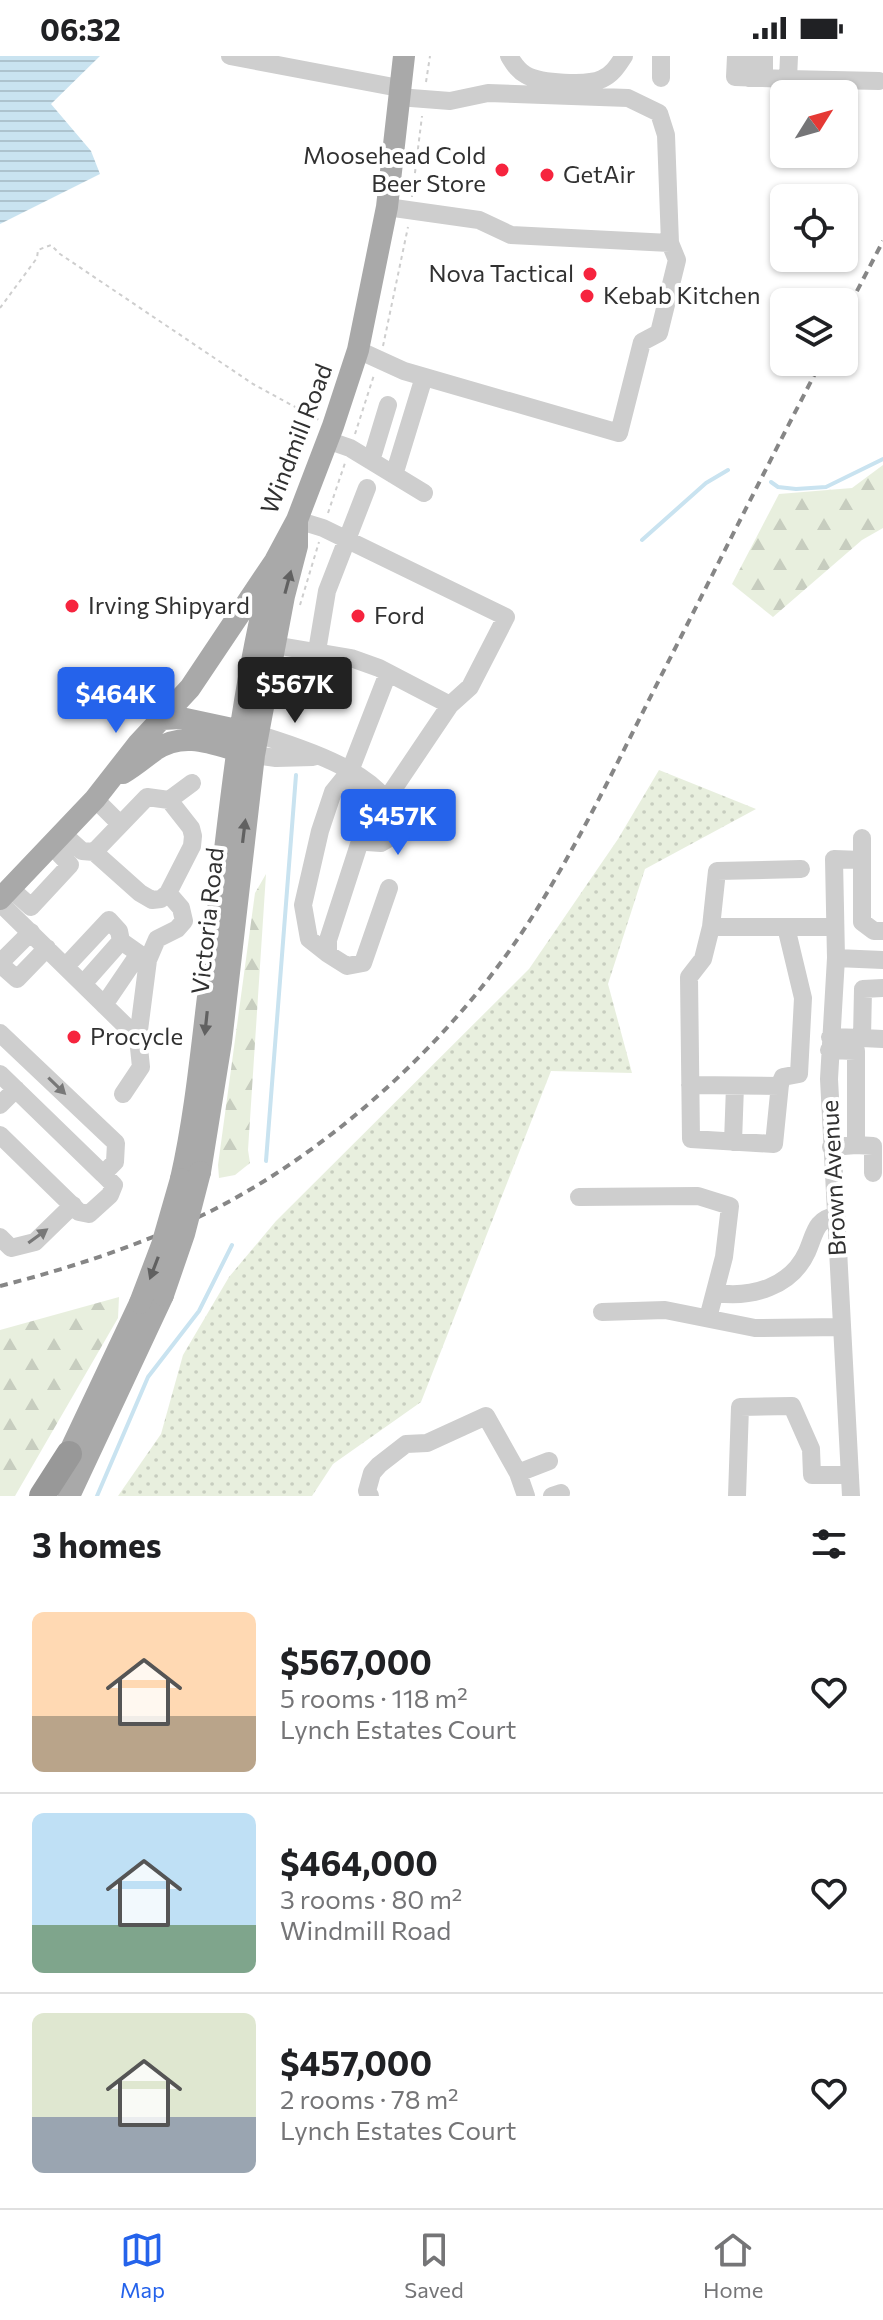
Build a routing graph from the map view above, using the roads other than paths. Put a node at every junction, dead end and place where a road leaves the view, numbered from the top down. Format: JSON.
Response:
{"nodes":[{"id":1,"x":230,"y":56,"type":"edge"},
{"id":2,"x":404,"y":56,"type":"edge"},
{"id":3,"x":509,"y":56,"type":"edge"},
{"id":4,"x":624,"y":56,"type":"edge"},
{"id":5,"x":661,"y":56,"type":"edge"},
{"id":6,"x":736,"y":56,"type":"edge"},
{"id":7,"x":749,"y":56,"type":"edge"},
{"id":8,"x":764,"y":56,"type":"edge"},
{"id":9,"x":789,"y":56,"type":"edge"},
{"id":10,"x":661,"y":78,"type":"dead end"},
{"id":11,"x":756,"y":78,"type":"junction"},
{"id":12,"x":788,"y":79,"type":"junction"},
{"id":13,"x":879,"y":81,"type":"dead end"},
{"id":14,"x":399,"y":93,"type":"junction"},
{"id":15,"x":387,"y":207,"type":"junction"},
{"id":16,"x":670,"y":243,"type":"junction"},
{"id":17,"x":358,"y":350,"type":"junction"},
{"id":18,"x":424,"y":377,"type":"junction"},
{"id":19,"x":388,"y":405,"type":"dead end"},
{"id":20,"x":330,"y":433,"type":"junction"},
{"id":21,"x":371,"y":461,"type":"junction"},
{"id":22,"x":394,"y":475,"type":"junction"},
{"id":23,"x":367,"y":488,"type":"dead end"},
{"id":24,"x":424,"y":493,"type":"dead end"},
{"id":25,"x":297,"y":520,"type":"junction"},
{"id":26,"x":345,"y":540,"type":"junction"},
{"id":27,"x":275,"y":561,"type":"junction"},
{"id":28,"x":274,"y":645,"type":"junction"},
{"id":29,"x":317,"y":651,"type":"junction"},
{"id":30,"x":388,"y":673,"type":"junction"},
{"id":31,"x":450,"y":705,"type":"junction"},
{"id":32,"x":162,"y":719,"type":"junction"},
{"id":33,"x":247,"y":743,"type":"junction"},
{"id":34,"x":350,"y":771,"type":"junction"},
{"id":35,"x":192,"y":783,"type":"dead end"},
{"id":36,"x":100,"y":792,"type":"junction"},
{"id":37,"x":169,"y":800,"type":"junction"},
{"id":38,"x":386,"y":800,"type":"junction"},
{"id":39,"x":120,"y":824,"type":"junction"},
{"id":40,"x":362,"y":835,"type":"junction"},
{"id":41,"x":862,"y":838,"type":"dead end"},
{"id":42,"x":57,"y":840,"type":"junction"},
{"id":43,"x":94,"y":852,"type":"junction"},
{"id":44,"x":862,"y":860,"type":"junction"},
{"id":45,"x":801,"y":869,"type":"dead end"},
{"id":46,"x":389,"y":888,"type":"dead end"},
{"id":47,"x":168,"y":893,"type":"junction"},
{"id":48,"x":3,"y":897,"type":"edge"},
{"id":49,"x":711,"y":927,"type":"junction"},
{"id":50,"x":786,"y":927,"type":"junction"},
{"id":51,"x":835,"y":927,"type":"junction"},
{"id":52,"x":883,"y":931,"type":"edge"},
{"id":53,"x":31,"y":932,"type":"junction"},
{"id":54,"x":121,"y":941,"type":"junction"},
{"id":55,"x":47,"y":948,"type":"junction"},
{"id":56,"x":328,"y":954,"type":"junction"},
{"id":57,"x":143,"y":957,"type":"junction"},
{"id":58,"x":836,"y":958,"type":"junction"},
{"id":59,"x":883,"y":960,"type":"edge"},
{"id":60,"x":0,"y":964,"type":"edge"},
{"id":61,"x":66,"y":966,"type":"junction"},
{"id":62,"x":83,"y":984,"type":"junction"},
{"id":63,"x":883,"y":988,"type":"edge"},
{"id":64,"x":104,"y":1005,"type":"junction"},
{"id":65,"x":0,"y":1033,"type":"edge"},
{"id":66,"x":138,"y":1038,"type":"junction"},
{"id":67,"x":862,"y":1038,"type":"junction"},
{"id":68,"x":883,"y":1039,"type":"edge"},
{"id":69,"x":830,"y":1043,"type":"junction"},
{"id":70,"x":0,"y":1074,"type":"edge"},
{"id":71,"x":829,"y":1079,"type":"junction"},
{"id":72,"x":856,"y":1079,"type":"junction"},
{"id":73,"x":690,"y":1085,"type":"junction"},
{"id":74,"x":735,"y":1086,"type":"junction"},
{"id":75,"x":780,"y":1086,"type":"junction"},
{"id":76,"x":16,"y":1089,"type":"junction"},
{"id":77,"x":123,"y":1094,"type":"dead end"},
{"id":78,"x":0,"y":1105,"type":"edge"},
{"id":79,"x":0,"y":1135,"type":"edge"},
{"id":80,"x":733,"y":1142,"type":"junction"},
{"id":81,"x":856,"y":1145,"type":"junction"},
{"id":82,"x":831,"y":1147,"type":"junction"},
{"id":83,"x":873,"y":1173,"type":"dead end"},
{"id":84,"x":103,"y":1174,"type":"junction"},
{"id":85,"x":191,"y":1176,"type":"junction"},
{"id":86,"x":579,"y":1197,"type":"dead end"},
{"id":87,"x":73,"y":1205,"type":"junction"},
{"id":88,"x":836,"y":1216,"type":"junction"},
{"id":89,"x":0,"y":1237,"type":"edge"},
{"id":90,"x":716,"y":1293,"type":"junction"},
{"id":91,"x":602,"y":1312,"type":"dead end"},
{"id":92,"x":708,"y":1318,"type":"junction"},
{"id":93,"x":842,"y":1327,"type":"junction"},
{"id":94,"x":69,"y":1454,"type":"junction"},
{"id":95,"x":549,"y":1461,"type":"dead end"},
{"id":96,"x":518,"y":1473,"type":"junction"},
{"id":97,"x":850,"y":1475,"type":"junction"},
{"id":98,"x":42,"y":1496,"type":"edge"},
{"id":99,"x":49,"y":1496,"type":"edge"},
{"id":100,"x":69,"y":1496,"type":"edge"},
{"id":101,"x":370,"y":1496,"type":"edge"},
{"id":102,"x":526,"y":1496,"type":"edge"},
{"id":103,"x":737,"y":1496,"type":"edge"},
{"id":104,"x":851,"y":1496,"type":"edge"}],
"edges":[{"from":1,"to":14,"type":"street"},
{"from":2,"to":14,"type":"main road","name":"Windmill Road"},
{"from":3,"to":4,"type":"street"},
{"from":5,"to":10,"type":"street"},
{"from":6,"to":11,"type":"street"},
{"from":7,"to":11,"type":"street"},
{"from":8,"to":11,"type":"street"},
{"from":9,"to":12,"type":"street"},
{"from":11,"to":12,"type":"street"},
{"from":12,"to":13,"type":"street"},
{"from":14,"to":15,"type":"main road","name":"Windmill Road"},
{"from":14,"to":16,"type":"street"},
{"from":15,"to":16,"type":"street"},
{"from":15,"to":17,"type":"main road","name":"Windmill Road"},
{"from":16,"to":18,"type":"street"},
{"from":17,"to":18,"type":"street"},
{"from":17,"to":20,"type":"main road","name":"Windmill Road"},
{"from":18,"to":22,"type":"street"},
{"from":19,"to":21,"type":"street"},
{"from":20,"to":21,"type":"street"},
{"from":20,"to":25,"type":"main road","name":"Windmill Road"},
{"from":21,"to":22,"type":"street"},
{"from":22,"to":24,"type":"street"},
{"from":23,"to":26,"type":"street"},
{"from":25,"to":26,"type":"street"},
{"from":25,"to":27,"type":"main road","name":"Windmill Road"},
{"from":28,"to":25,"type":"main road","name":"Victoria Road","one_way":true},
{"from":26,"to":29,"type":"street"},
{"from":26,"to":31,"type":"street"},
{"from":27,"to":32,"type":"main road","name":"Windmill Road"},
{"from":27,"to":33,"type":"main road","name":"Victoria Road"},
{"from":28,"to":29,"type":"street"},
{"from":28,"to":33,"type":"main road","name":"Victoria Road"},
{"from":29,"to":30,"type":"street"},
{"from":30,"to":31,"type":"street"},
{"from":30,"to":34,"type":"street"},
{"from":31,"to":38,"type":"street"},
{"from":32,"to":33,"type":"main road"},
{"from":32,"to":36,"type":"main road","name":"Windmill Road"},
{"from":33,"to":34,"type":"street"},
{"from":33,"to":36,"type":"main road","name":"Windmill Road"},
{"from":33,"to":85,"type":"main road","name":"Victoria Road"},
{"from":34,"to":38,"type":"street"},
{"from":34,"to":40,"type":"street"},
{"from":34,"to":56,"type":"street"},
{"from":35,"to":37,"type":"street"},
{"from":36,"to":39,"type":"street"},
{"from":36,"to":42,"type":"main road","name":"Windmill Road"},
{"from":37,"to":39,"type":"street"},
{"from":37,"to":47,"type":"street"},
{"from":38,"to":40,"type":"street"},
{"from":39,"to":43,"type":"street"},
{"from":40,"to":56,"type":"street"},
{"from":41,"to":44,"type":"street"},
{"from":42,"to":43,"type":"street"},
{"from":42,"to":48,"type":"main road","name":"Windmill Road"},
{"from":43,"to":47,"type":"street"},
{"from":44,"to":51,"type":"street","name":"Brown Avenue"},
{"from":44,"to":52,"type":"street"},
{"from":45,"to":49,"type":"street"},
{"from":46,"to":56,"type":"street"},
{"from":47,"to":57,"type":"street"},
{"from":48,"to":53,"type":"street"},
{"from":49,"to":50,"type":"street"},
{"from":49,"to":73,"type":"street"},
{"from":50,"to":51,"type":"street"},
{"from":50,"to":75,"type":"street"},
{"from":51,"to":58,"type":"street","name":"Brown Avenue"},
{"from":53,"to":55,"type":"street"},
{"from":53,"to":60,"type":"street"},
{"from":54,"to":57,"type":"street"},
{"from":54,"to":61,"type":"street"},
{"from":54,"to":62,"type":"street"},
{"from":55,"to":60,"type":"street"},
{"from":55,"to":61,"type":"street"},
{"from":57,"to":64,"type":"street"},
{"from":57,"to":66,"type":"street"},
{"from":58,"to":59,"type":"street"},
{"from":58,"to":69,"type":"street","name":"Brown Avenue"},
{"from":61,"to":62,"type":"street"},
{"from":62,"to":64,"type":"street"},
{"from":63,"to":67,"type":"street"},
{"from":64,"to":66,"type":"street"},
{"from":65,"to":84,"type":"street","one_way":true},
{"from":66,"to":77,"type":"street"},
{"from":67,"to":68,"type":"street"},
{"from":67,"to":69,"type":"street"},
{"from":69,"to":71,"type":"street","name":"Brown Avenue"},
{"from":69,"to":72,"type":"street"},
{"from":70,"to":76,"type":"street"},
{"from":71,"to":72,"type":"street"},
{"from":71,"to":82,"type":"street","name":"Brown Avenue"},
{"from":72,"to":81,"type":"street"},
{"from":73,"to":74,"type":"street"},
{"from":73,"to":80,"type":"street"},
{"from":74,"to":75,"type":"street"},
{"from":74,"to":80,"type":"street"},
{"from":75,"to":80,"type":"street"},
{"from":76,"to":78,"type":"street"},
{"from":76,"to":84,"type":"street"},
{"from":79,"to":87,"type":"street"},
{"from":81,"to":82,"type":"street"},
{"from":81,"to":83,"type":"street"},
{"from":82,"to":88,"type":"street","name":"Brown Avenue"},
{"from":84,"to":87,"type":"street"},
{"from":85,"to":94,"type":"main road","name":"Victoria Road","one_way":true,"bridge":true},
{"from":85,"to":100,"type":"main road","name":"Victoria Road","bridge":true},
{"from":86,"to":90,"type":"street"},
{"from":89,"to":87,"type":"street","one_way":true},
{"from":88,"to":90,"type":"street"},
{"from":88,"to":93,"type":"street","name":"Brown Avenue"},
{"from":90,"to":92,"type":"street"},
{"from":91,"to":92,"type":"street"},
{"from":92,"to":93,"type":"street"},
{"from":93,"to":97,"type":"street","name":"Brown Avenue"},
{"from":94,"to":98,"type":"highway"},
{"from":94,"to":99,"type":"main road","name":"Victoria Road"},
{"from":95,"to":96,"type":"street"},
{"from":96,"to":101,"type":"street"},
{"from":96,"to":102,"type":"street"},
{"from":97,"to":103,"type":"street"},
{"from":97,"to":104,"type":"street","name":"Brown Avenue"}]}
